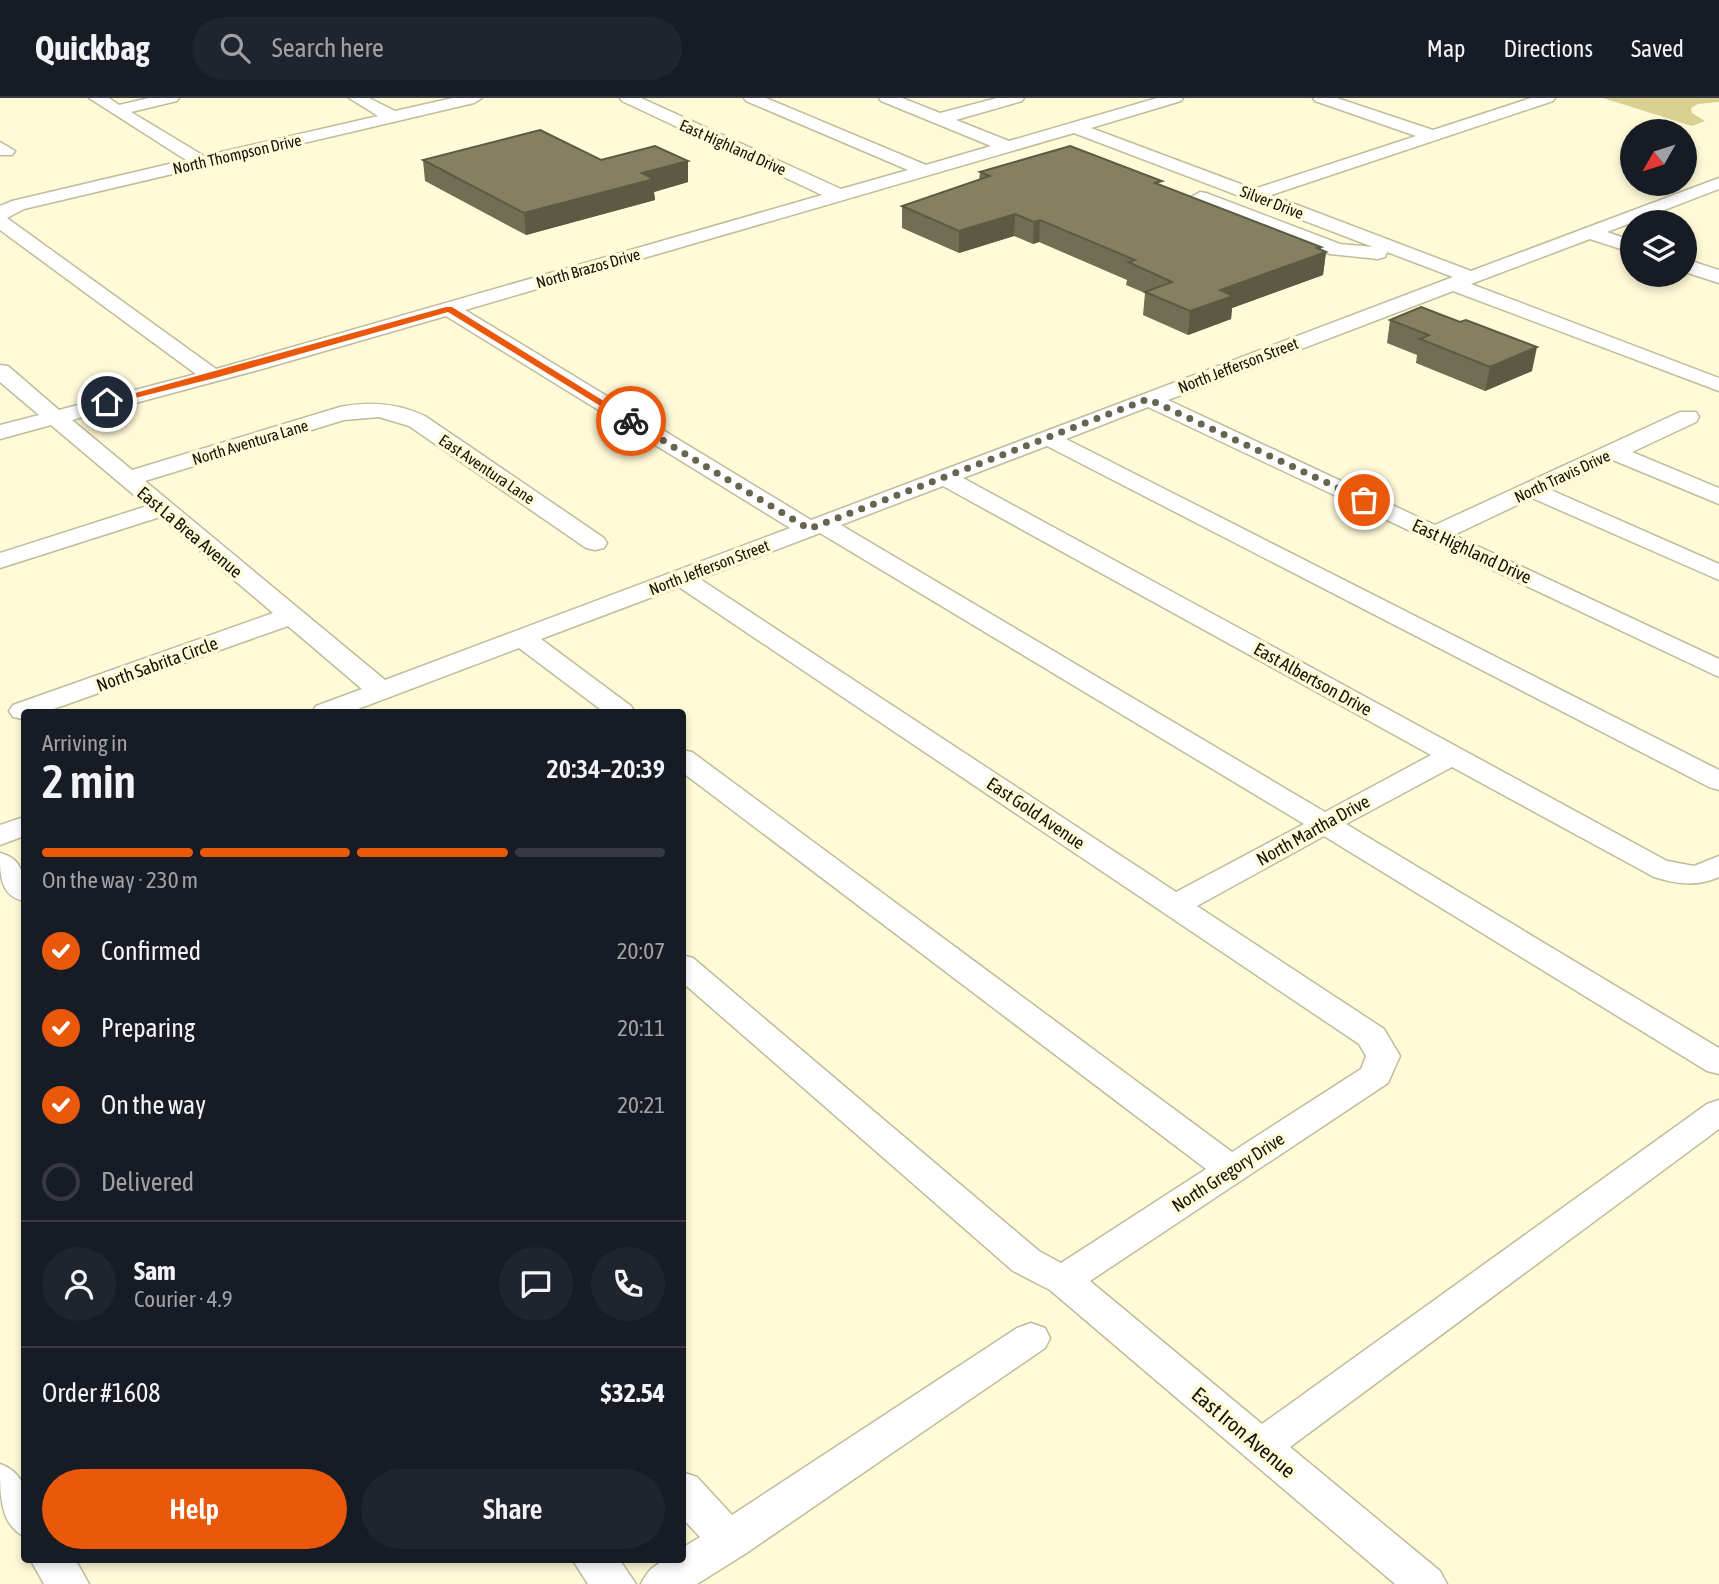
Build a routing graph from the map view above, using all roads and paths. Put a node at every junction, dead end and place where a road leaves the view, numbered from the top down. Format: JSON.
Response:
{"nodes":[{"id":1,"x":97,"y":98,"type":"edge"},
{"id":2,"x":171,"y":98,"type":"edge"},
{"id":3,"x":357,"y":98,"type":"edge"},
{"id":4,"x":474,"y":98,"type":"edge"},
{"id":5,"x":628,"y":98,"type":"edge"},
{"id":6,"x":752,"y":98,"type":"edge"},
{"id":7,"x":887,"y":98,"type":"edge"},
{"id":8,"x":1016,"y":98,"type":"edge"},
{"id":9,"x":1175,"y":98,"type":"edge"},
{"id":10,"x":1321,"y":98,"type":"edge"},
{"id":11,"x":1547,"y":98,"type":"edge"},
{"id":12,"x":117,"y":110,"type":"junction"},
{"id":13,"x":393,"y":117,"type":"junction"},
{"id":14,"x":939,"y":119,"type":"junction"},
{"id":15,"x":1074,"y":127,"type":"junction"},
{"id":16,"x":1433,"y":136,"type":"junction"},
{"id":17,"x":1101,"y":137,"type":"junction"},
{"id":18,"x":1007,"y":146,"type":"junction"},
{"id":19,"x":1086,"y":151,"type":"edge"},
{"id":20,"x":203,"y":163,"type":"junction"},
{"id":21,"x":923,"y":170,"type":"junction"},
{"id":22,"x":1719,"y":183,"type":"edge"},
{"id":23,"x":1181,"y":190,"type":"edge"},
{"id":24,"x":838,"y":195,"type":"junction"},
{"id":25,"x":1254,"y":195,"type":"junction"},
{"id":26,"x":0,"y":214,"type":"edge"},
{"id":27,"x":0,"y":220,"type":"edge"},
{"id":28,"x":1589,"y":232,"type":"junction"},
{"id":29,"x":1620,"y":243,"type":"edge"},
{"id":30,"x":1405,"y":253,"type":"junction"},
{"id":31,"x":1697,"y":269,"type":"edge"},
{"id":32,"x":1719,"y":277,"type":"edge"},
{"id":33,"x":1461,"y":280,"type":"junction"},
{"id":34,"x":449,"y":309,"type":"junction"},
{"id":35,"x":0,"y":371,"type":"edge"},
{"id":36,"x":212,"y":376,"type":"junction"},
{"id":37,"x":1719,"y":385,"type":"edge"},
{"id":38,"x":1148,"y":399,"type":"junction"},
{"id":39,"x":377,"y":400,"type":"joint"},
{"id":40,"x":53,"y":416,"type":"junction"},
{"id":41,"x":1688,"y":417,"type":"dead end"},
{"id":42,"x":0,"y":432,"type":"edge"},
{"id":43,"x":1048,"y":438,"type":"junction"},
{"id":44,"x":1612,"y":452,"type":"junction"},
{"id":45,"x":944,"y":477,"type":"junction"},
{"id":46,"x":127,"y":479,"type":"junction"},
{"id":47,"x":1532,"y":490,"type":"junction"},
{"id":48,"x":1719,"y":497,"type":"edge"},
{"id":49,"x":162,"y":509,"type":"junction"},
{"id":50,"x":816,"y":527,"type":"junction"},
{"id":51,"x":1436,"y":534,"type":"junction"},
{"id":52,"x":595,"y":543,"type":"dead end"},
{"id":53,"x":0,"y":561,"type":"edge"},
{"id":54,"x":1719,"y":573,"type":"edge"},
{"id":55,"x":681,"y":577,"type":"junction"},
{"id":56,"x":290,"y":616,"type":"junction"},
{"id":57,"x":522,"y":638,"type":"junction"},
{"id":58,"x":1719,"y":669,"type":"edge"},
{"id":59,"x":381,"y":700,"type":"edge"},
{"id":60,"x":31,"y":709,"type":"edge"},
{"id":61,"x":340,"y":709,"type":"edge"},
{"id":62,"x":617,"y":709,"type":"edge"},
{"id":63,"x":1452,"y":755,"type":"junction"},
{"id":64,"x":686,"y":761,"type":"edge"},
{"id":65,"x":1719,"y":781,"type":"edge"},
{"id":66,"x":1325,"y":824,"type":"junction"},
{"id":67,"x":21,"y":827,"type":"edge"},
{"id":68,"x":0,"y":836,"type":"edge"},
{"id":69,"x":0,"y":862,"type":"edge"},
{"id":70,"x":1719,"y":865,"type":"edge"},
{"id":71,"x":21,"y":888,"type":"edge"},
{"id":72,"x":1174,"y":906,"type":"junction"},
{"id":73,"x":686,"y":968,"type":"edge"},
{"id":74,"x":1383,"y":1056,"type":"joint"},
{"id":75,"x":1719,"y":1063,"type":"edge"},
{"id":76,"x":1719,"y":1112,"type":"edge"},
{"id":77,"x":1231,"y":1170,"type":"junction"},
{"id":78,"x":1063,"y":1280,"type":"junction"},
{"id":79,"x":1031,"y":1338,"type":"dead end"},
{"id":80,"x":1261,"y":1446,"type":"junction"},
{"id":81,"x":0,"y":1482,"type":"edge"},
{"id":82,"x":686,"y":1493,"type":"edge"},
{"id":83,"x":21,"y":1514,"type":"edge"},
{"id":84,"x":730,"y":1541,"type":"junction"},
{"id":85,"x":54,"y":1563,"type":"edge"},
{"id":86,"x":596,"y":1563,"type":"edge"},
{"id":87,"x":67,"y":1584,"type":"edge"},
{"id":88,"x":614,"y":1584,"type":"edge"},
{"id":89,"x":663,"y":1584,"type":"edge"},
{"id":90,"x":1425,"y":1584,"type":"edge"}],
"edges":[{"from":1,"to":12,"type":"street"},
{"from":2,"to":12,"type":"street"},
{"from":3,"to":13,"type":"street"},
{"from":4,"to":13,"type":"street","name":"North Thompson Drive"},
{"from":5,"to":24,"type":"street","name":"East Highland Drive"},
{"from":6,"to":21,"type":"street"},
{"from":7,"to":14,"type":"street"},
{"from":8,"to":14,"type":"street"},
{"from":9,"to":15,"type":"street","name":"North Brazos Drive"},
{"from":10,"to":16,"type":"street"},
{"from":11,"to":16,"type":"street"},
{"from":12,"to":20,"type":"street"},
{"from":13,"to":20,"type":"street","name":"North Thompson Drive"},
{"from":14,"to":18,"type":"street"},
{"from":15,"to":17,"type":"street","name":"Silver Drive"},
{"from":15,"to":18,"type":"street","name":"North Brazos Drive"},
{"from":16,"to":25,"type":"street"},
{"from":17,"to":19,"type":"street"},
{"from":17,"to":25,"type":"street","name":"Silver Drive"},
{"from":18,"to":21,"type":"street","name":"North Brazos Drive"},
{"from":20,"to":26,"type":"street","name":"North Thompson Drive"},
{"from":21,"to":24,"type":"street","name":"North Brazos Drive"},
{"from":22,"to":28,"type":"street","name":"North Jefferson Street"},
{"from":23,"to":30,"type":"street"},
{"from":24,"to":34,"type":"street","name":"North Brazos Drive"},
{"from":25,"to":30,"type":"street","name":"Silver Drive"},
{"from":27,"to":36,"type":"street"},
{"from":28,"to":29,"type":"street"},
{"from":28,"to":33,"type":"street","name":"North Jefferson Street"},
{"from":30,"to":33,"type":"street","name":"Silver Drive"},
{"from":31,"to":32,"type":"street"},
{"from":33,"to":37,"type":"street","name":"Silver Drive"},
{"from":33,"to":38,"type":"street","name":"North Jefferson Street"},
{"from":34,"to":36,"type":"street","name":"North Brazos Drive"},
{"from":34,"to":50,"type":"street"},
{"from":35,"to":40,"type":"street","name":"East La Brea Avenue"},
{"from":36,"to":40,"type":"street","name":"North Brazos Drive"},
{"from":38,"to":43,"type":"street","name":"North Jefferson Street"},
{"from":38,"to":51,"type":"street","name":"East Highland Drive"},
{"from":39,"to":46,"type":"street","name":"North Aventura Lane"},
{"from":39,"to":52,"type":"street","name":"East Aventura Lane"},
{"from":40,"to":42,"type":"street","name":"North Brazos Drive"},
{"from":40,"to":46,"type":"street","name":"East La Brea Avenue"},
{"from":41,"to":44,"type":"street","name":"North Travis Drive"},
{"from":43,"to":45,"type":"street","name":"North Jefferson Street"},
{"from":43,"to":65,"type":"street"},
{"from":44,"to":47,"type":"street","name":"North Travis Drive"},
{"from":44,"to":48,"type":"street"},
{"from":45,"to":50,"type":"street","name":"North Jefferson Street"},
{"from":45,"to":63,"type":"street","name":"East Albertson Drive"},
{"from":46,"to":49,"type":"street","name":"East La Brea Avenue"},
{"from":47,"to":51,"type":"street","name":"North Travis Drive"},
{"from":47,"to":54,"type":"street"},
{"from":49,"to":53,"type":"street"},
{"from":49,"to":56,"type":"street","name":"East La Brea Avenue"},
{"from":50,"to":55,"type":"street","name":"North Jefferson Street"},
{"from":50,"to":66,"type":"street"},
{"from":51,"to":58,"type":"street","name":"East Highland Drive"},
{"from":55,"to":57,"type":"street","name":"North Jefferson Street"},
{"from":55,"to":72,"type":"street","name":"East Gold Avenue"},
{"from":56,"to":59,"type":"street","name":"East La Brea Avenue"},
{"from":56,"to":60,"type":"street","name":"North Sabrita Circle"},
{"from":57,"to":59,"type":"street","name":"North Jefferson Street"},
{"from":57,"to":62,"type":"street"},
{"from":59,"to":61,"type":"street","name":"North Jefferson Street"},
{"from":63,"to":66,"type":"street","name":"North Martha Drive"},
{"from":63,"to":70,"type":"street","name":"East Albertson Drive"},
{"from":64,"to":77,"type":"street"},
{"from":66,"to":72,"type":"street","name":"North Martha Drive"},
{"from":66,"to":75,"type":"street"},
{"from":67,"to":68,"type":"street"},
{"from":69,"to":71,"type":"street"},
{"from":72,"to":74,"type":"street","name":"East Gold Avenue"},
{"from":73,"to":78,"type":"street","name":"East Iron Avenue"},
{"from":74,"to":77,"type":"street","name":"North Gregory Drive"},
{"from":76,"to":80,"type":"street"},
{"from":77,"to":78,"type":"street","name":"North Gregory Drive"},
{"from":78,"to":80,"type":"street","name":"East Iron Avenue"},
{"from":79,"to":84,"type":"street"},
{"from":80,"to":90,"type":"street","name":"East Iron Avenue"},
{"from":81,"to":83,"type":"street"},
{"from":82,"to":84,"type":"street"},
{"from":84,"to":89,"type":"street"},
{"from":85,"to":87,"type":"street"},
{"from":86,"to":88,"type":"street"}]}
